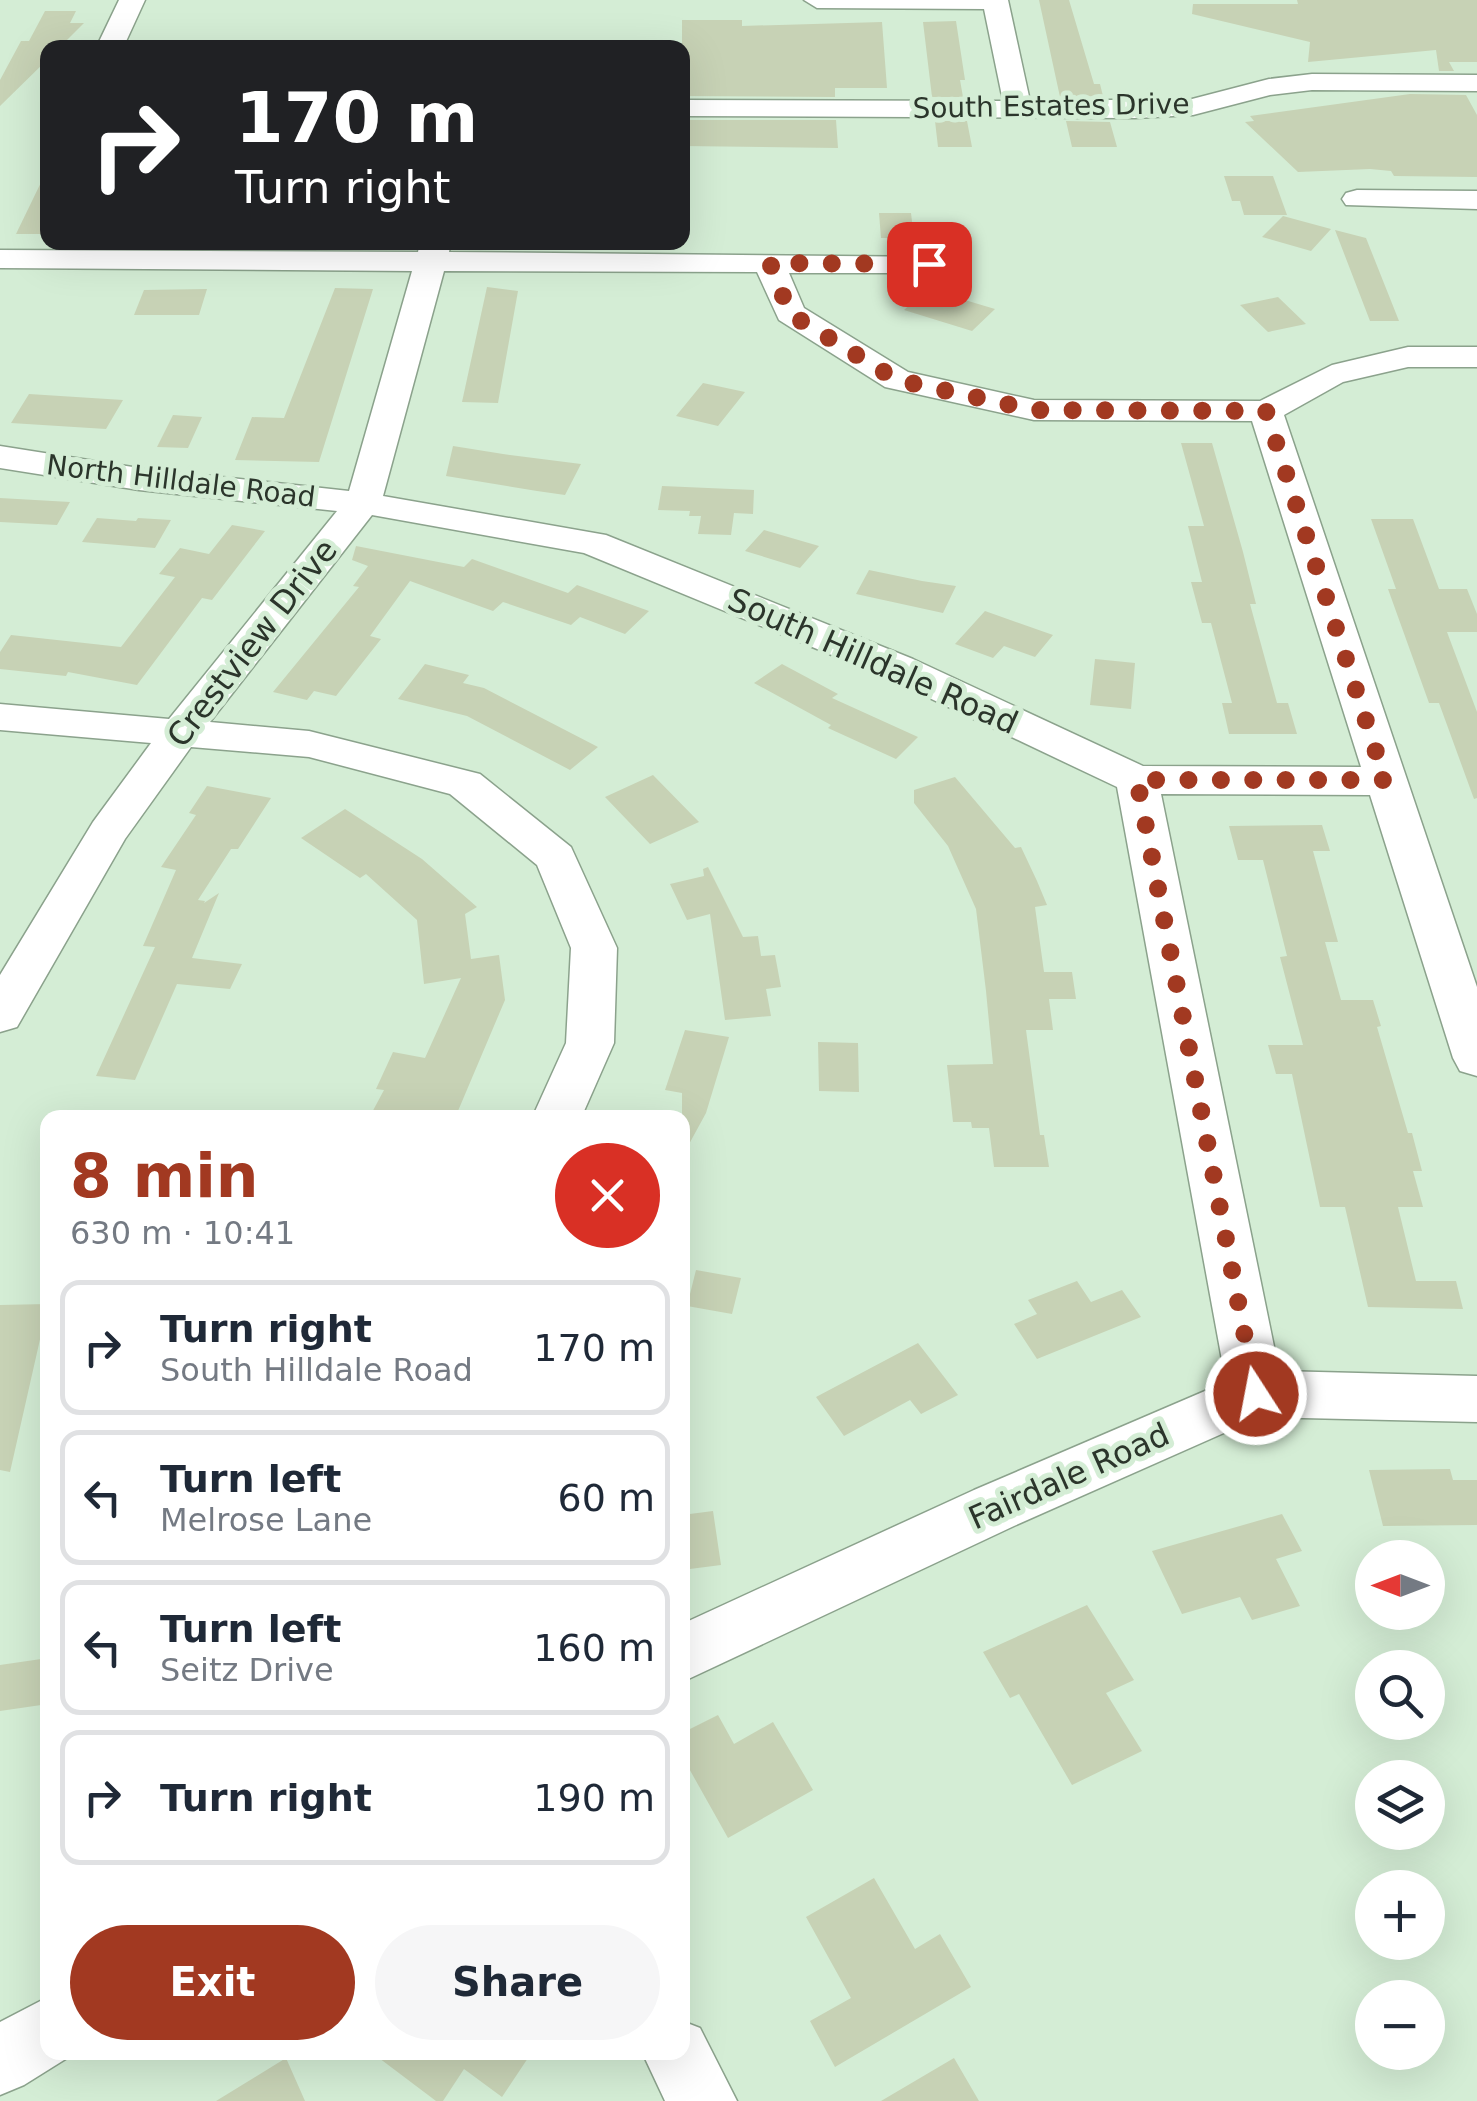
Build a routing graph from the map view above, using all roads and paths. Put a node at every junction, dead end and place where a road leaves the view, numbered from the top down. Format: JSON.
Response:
{"nodes":[{"id":1,"x":132,"y":0,"type":"edge"},
{"id":2,"x":818,"y":0,"type":"edge"},
{"id":3,"x":995,"y":0,"type":"edge"},
{"id":4,"x":113,"y":40,"type":"edge"},
{"id":5,"x":1477,"y":83,"type":"edge"},
{"id":6,"x":690,"y":108,"type":"edge"},
{"id":7,"x":1018,"y":108,"type":"junction"},
{"id":8,"x":1357,"y":200,"type":"dead end"},
{"id":9,"x":1477,"y":200,"type":"edge"},
{"id":10,"x":434,"y":252,"type":"edge"},
{"id":11,"x":0,"y":259,"type":"edge"},
{"id":12,"x":770,"y":263,"type":"junction"},
{"id":13,"x":929,"y":264,"type":"dead end"},
{"id":14,"x":1477,"y":357,"type":"edge"},
{"id":15,"x":1266,"y":411,"type":"junction"},
{"id":16,"x":0,"y":457,"type":"edge"},
{"id":17,"x":363,"y":502,"type":"junction"},
{"id":18,"x":0,"y":717,"type":"edge"},
{"id":19,"x":181,"y":732,"type":"junction"},
{"id":20,"x":1137,"y":780,"type":"junction"},
{"id":21,"x":1385,"y":780,"type":"junction"},
{"id":22,"x":0,"y":1015,"type":"edge"},
{"id":23,"x":1477,"y":1058,"type":"edge"},
{"id":24,"x":560,"y":1110,"type":"edge"},
{"id":25,"x":1256,"y":1394,"type":"junction"},
{"id":26,"x":1477,"y":1399,"type":"edge"},
{"id":27,"x":690,"y":1650,"type":"edge"},
{"id":28,"x":40,"y":2035,"type":"edge"},
{"id":29,"x":680,"y":2060,"type":"edge"},
{"id":30,"x":0,"y":2061,"type":"edge"},
{"id":31,"x":702,"y":2101,"type":"edge"}],
"edges":[{"from":1,"to":4,"type":"street"},
{"from":2,"to":3,"type":"street"},
{"from":3,"to":7,"type":"street"},
{"from":5,"to":7,"type":"street","name":"South Estates Drive"},
{"from":6,"to":7,"type":"street","name":"South Estates Drive"},
{"from":8,"to":9,"type":"street"},
{"from":10,"to":11,"type":"street"},
{"from":10,"to":12,"type":"street"},
{"from":10,"to":17,"type":"street","name":"Crestview Drive"},
{"from":12,"to":13,"type":"street"},
{"from":12,"to":15,"type":"street"},
{"from":14,"to":15,"type":"street"},
{"from":15,"to":21,"type":"street"},
{"from":16,"to":17,"type":"street","name":"North Hilldale Road"},
{"from":17,"to":19,"type":"street","name":"Crestview Drive"},
{"from":17,"to":20,"type":"street","name":"South Hilldale Road"},
{"from":18,"to":19,"type":"street"},
{"from":19,"to":22,"type":"street","name":"Crestview Drive"},
{"from":19,"to":24,"type":"street"},
{"from":20,"to":21,"type":"street","name":"South Hilldale Road"},
{"from":20,"to":25,"type":"street"},
{"from":21,"to":23,"type":"street"},
{"from":25,"to":26,"type":"street","name":"Fairdale Road"},
{"from":25,"to":27,"type":"street","name":"Fairdale Road"},
{"from":28,"to":30,"type":"street"},
{"from":29,"to":31,"type":"street"}]}
